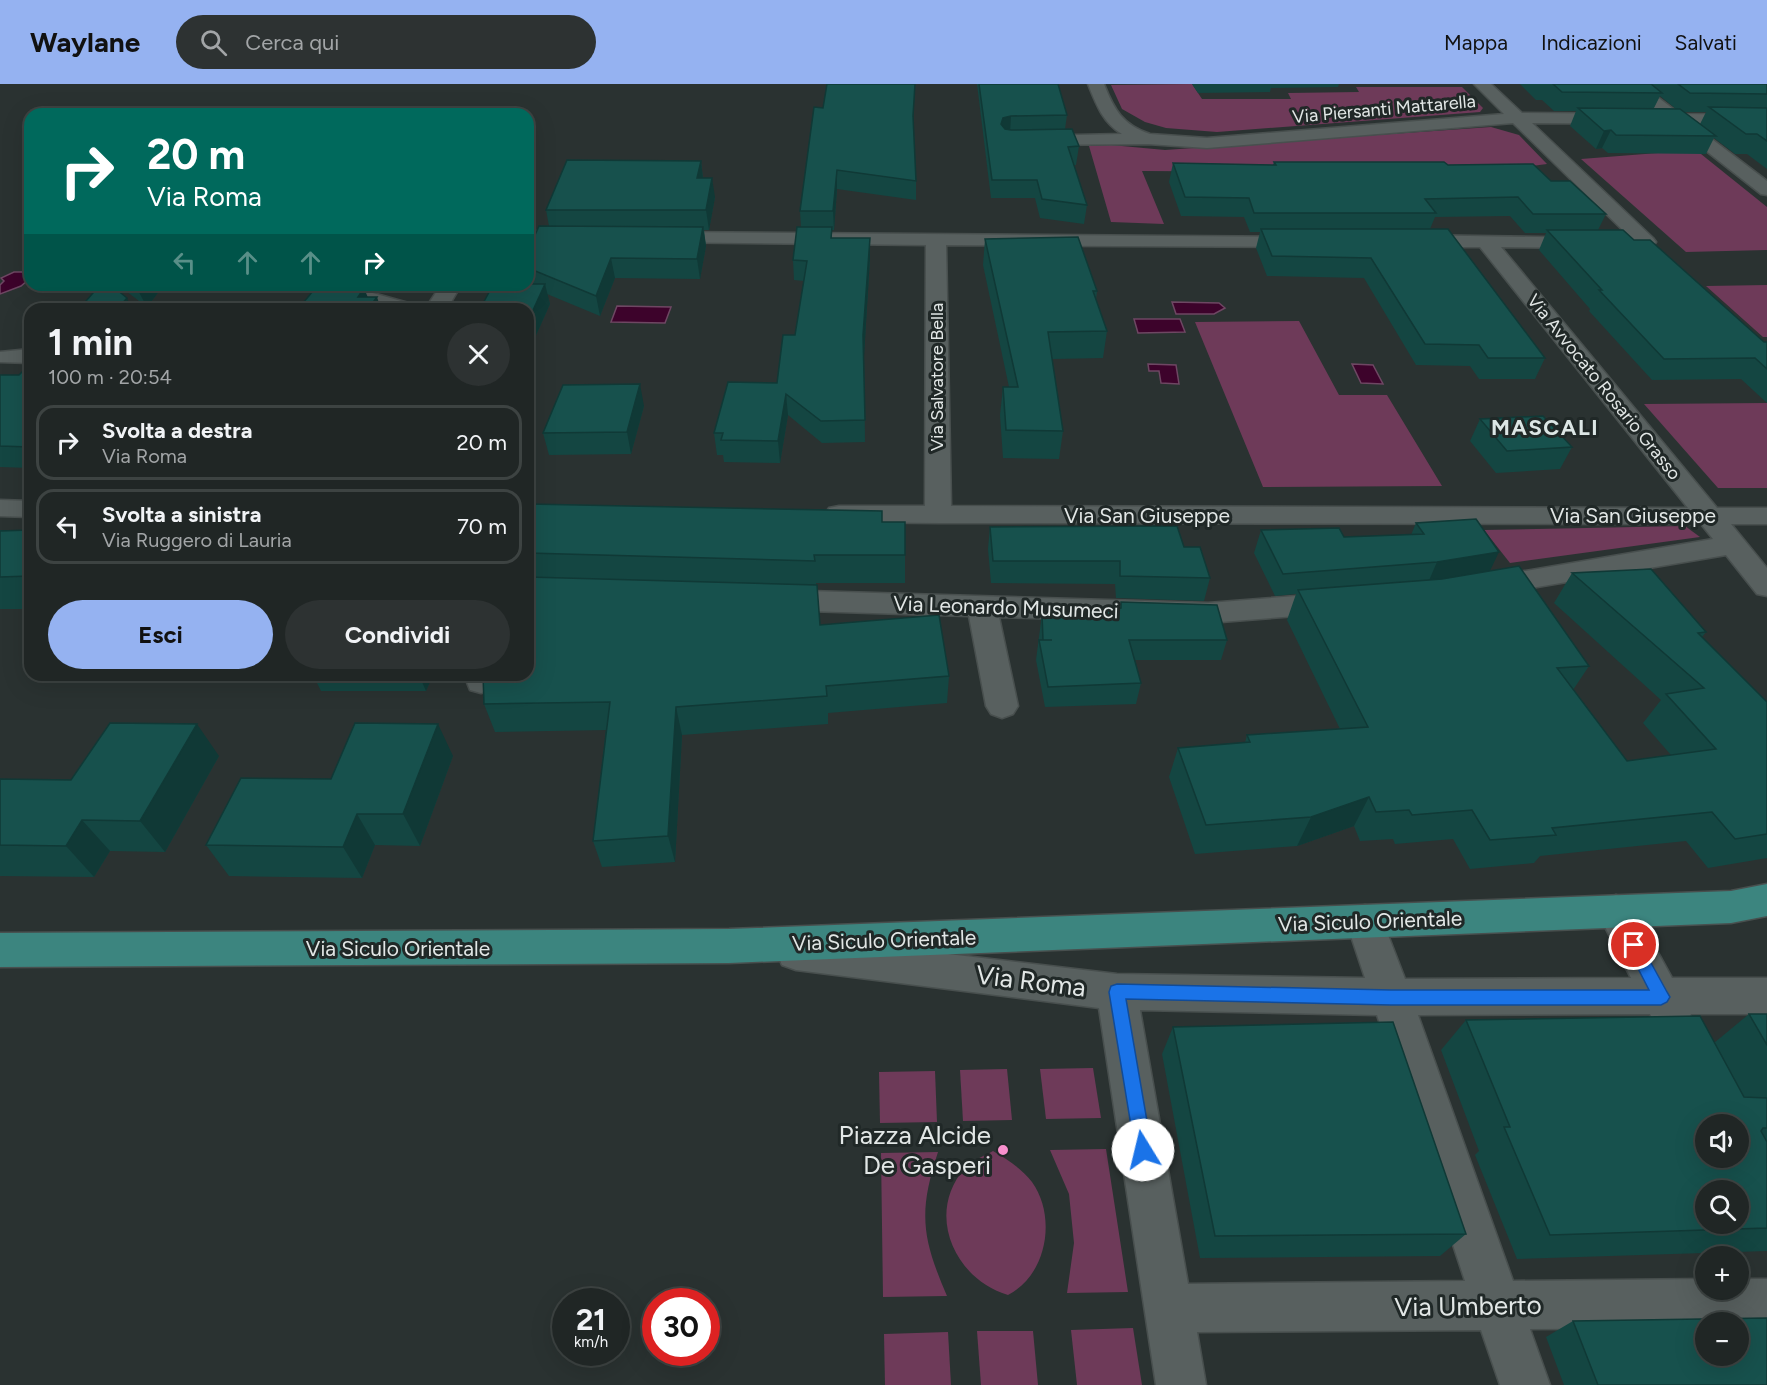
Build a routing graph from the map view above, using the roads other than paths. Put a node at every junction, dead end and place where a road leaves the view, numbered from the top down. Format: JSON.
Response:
{"nodes":[{"id":1,"x":1096,"y":84,"type":"edge"},
{"id":2,"x":1482,"y":84,"type":"edge"},
{"id":3,"x":1630,"y":84,"type":"edge"},
{"id":4,"x":1518,"y":118,"type":"junction"},
{"id":5,"x":1675,"y":119,"type":"junction"},
{"id":6,"x":1767,"y":120,"type":"edge"},
{"id":7,"x":1148,"y":139,"type":"junction"},
{"id":8,"x":1020,"y":141,"type":"edge"},
{"id":9,"x":1767,"y":190,"type":"edge"},
{"id":10,"x":534,"y":237,"type":"edge"},
{"id":11,"x":600,"y":238,"type":"edge"},
{"id":12,"x":648,"y":238,"type":"edge"},
{"id":13,"x":936,"y":240,"type":"junction"},
{"id":14,"x":1319,"y":241,"type":"edge"},
{"id":15,"x":1390,"y":241,"type":"edge"},
{"id":16,"x":1486,"y":242,"type":"junction"},
{"id":17,"x":342,"y":291,"type":"edge"},
{"id":18,"x":383,"y":303,"type":"edge"},
{"id":19,"x":24,"y":356,"type":"edge"},
{"id":20,"x":7,"y":357,"type":"dead end"},
{"id":21,"x":0,"y":508,"type":"edge"},
{"id":22,"x":24,"y":508,"type":"edge"},
{"id":23,"x":809,"y":514,"type":"edge"},
{"id":24,"x":938,"y":515,"type":"junction"},
{"id":25,"x":1707,"y":515,"type":"junction"},
{"id":26,"x":1767,"y":516,"type":"edge"},
{"id":27,"x":1731,"y":544,"type":"junction"},
{"id":28,"x":1767,"y":587,"type":"edge"},
{"id":29,"x":1462,"y":591,"type":"edge"},
{"id":30,"x":743,"y":599,"type":"edge"},
{"id":31,"x":1358,"y":602,"type":"edge"},
{"id":32,"x":982,"y":606,"type":"junction"},
{"id":33,"x":1002,"y":706,"type":"dead end"},
{"id":34,"x":1767,"y":900,"type":"edge"},
{"id":35,"x":1616,"y":911,"type":"junction"},
{"id":36,"x":1365,"y":921,"type":"junction"},
{"id":37,"x":729,"y":946,"type":"junction"},
{"id":38,"x":0,"y":950,"type":"edge"},
{"id":39,"x":1117,"y":992,"type":"junction"},
{"id":40,"x":1767,"y":996,"type":"edge"},
{"id":41,"x":1391,"y":997,"type":"junction"},
{"id":42,"x":1661,"y":997,"type":"junction"},
{"id":43,"x":1687,"y":1046,"type":"edge"},
{"id":44,"x":1767,"y":1303,"type":"edge"},
{"id":45,"x":1497,"y":1305,"type":"junction"},
{"id":46,"x":1169,"y":1308,"type":"junction"},
{"id":47,"x":1181,"y":1385,"type":"edge"},
{"id":48,"x":1525,"y":1385,"type":"edge"}],
"edges":[{"from":1,"to":7,"type":"street"},
{"from":2,"to":4,"type":"street"},
{"from":3,"to":5,"type":"street"},
{"from":4,"to":5,"type":"street","name":"Via Piersanti Mattarella"},
{"from":4,"to":7,"type":"street","name":"Via Piersanti Mattarella"},
{"from":4,"to":16,"type":"street"},
{"from":5,"to":6,"type":"street","name":"Via Piersanti Mattarella"},
{"from":5,"to":9,"type":"street"},
{"from":7,"to":8,"type":"street"},
{"from":10,"to":11,"type":"street"},
{"from":12,"to":13,"type":"street"},
{"from":13,"to":14,"type":"street"},
{"from":13,"to":24,"type":"street","name":"Via Salvatore Bella"},
{"from":15,"to":16,"type":"street"},
{"from":16,"to":25,"type":"street","name":"Via Avvocato Rosario Grasso"},
{"from":17,"to":18,"type":"street"},
{"from":19,"to":20,"type":"street"},
{"from":21,"to":22,"type":"street"},
{"from":23,"to":24,"type":"street","name":"Via San Giuseppe"},
{"from":24,"to":25,"type":"street","name":"Via San Giuseppe"},
{"from":25,"to":26,"type":"street","name":"Via San Giuseppe"},
{"from":25,"to":27,"type":"street","name":"Via Avvocato Rosario Grasso"},
{"from":27,"to":28,"type":"street","name":"Via Avvocato Rosario Grasso"},
{"from":27,"to":29,"type":"street"},
{"from":30,"to":32,"type":"street","name":"Via Leonardo Musumeci"},
{"from":31,"to":32,"type":"street","name":"Via Leonardo Musumeci"},
{"from":32,"to":33,"type":"street"},
{"from":34,"to":35,"type":"main road","name":"Via Siculo Orientale"},
{"from":35,"to":36,"type":"main road","name":"Via Siculo Orientale"},
{"from":35,"to":42,"type":"street"},
{"from":36,"to":37,"type":"main road","name":"Via Siculo Orientale"},
{"from":36,"to":41,"type":"street"},
{"from":37,"to":38,"type":"main road","name":"Via Siculo Orientale"},
{"from":37,"to":39,"type":"street","name":"Via Roma"},
{"from":39,"to":41,"type":"street","name":"Via Roma"},
{"from":39,"to":46,"type":"street"},
{"from":40,"to":42,"type":"street","name":"Via Roma"},
{"from":41,"to":42,"type":"street","name":"Via Roma"},
{"from":41,"to":45,"type":"street"},
{"from":42,"to":43,"type":"street"},
{"from":44,"to":45,"type":"street","name":"Via Umberto"},
{"from":45,"to":46,"type":"street","name":"Via Umberto"},
{"from":45,"to":48,"type":"street"},
{"from":46,"to":47,"type":"street"}]}
